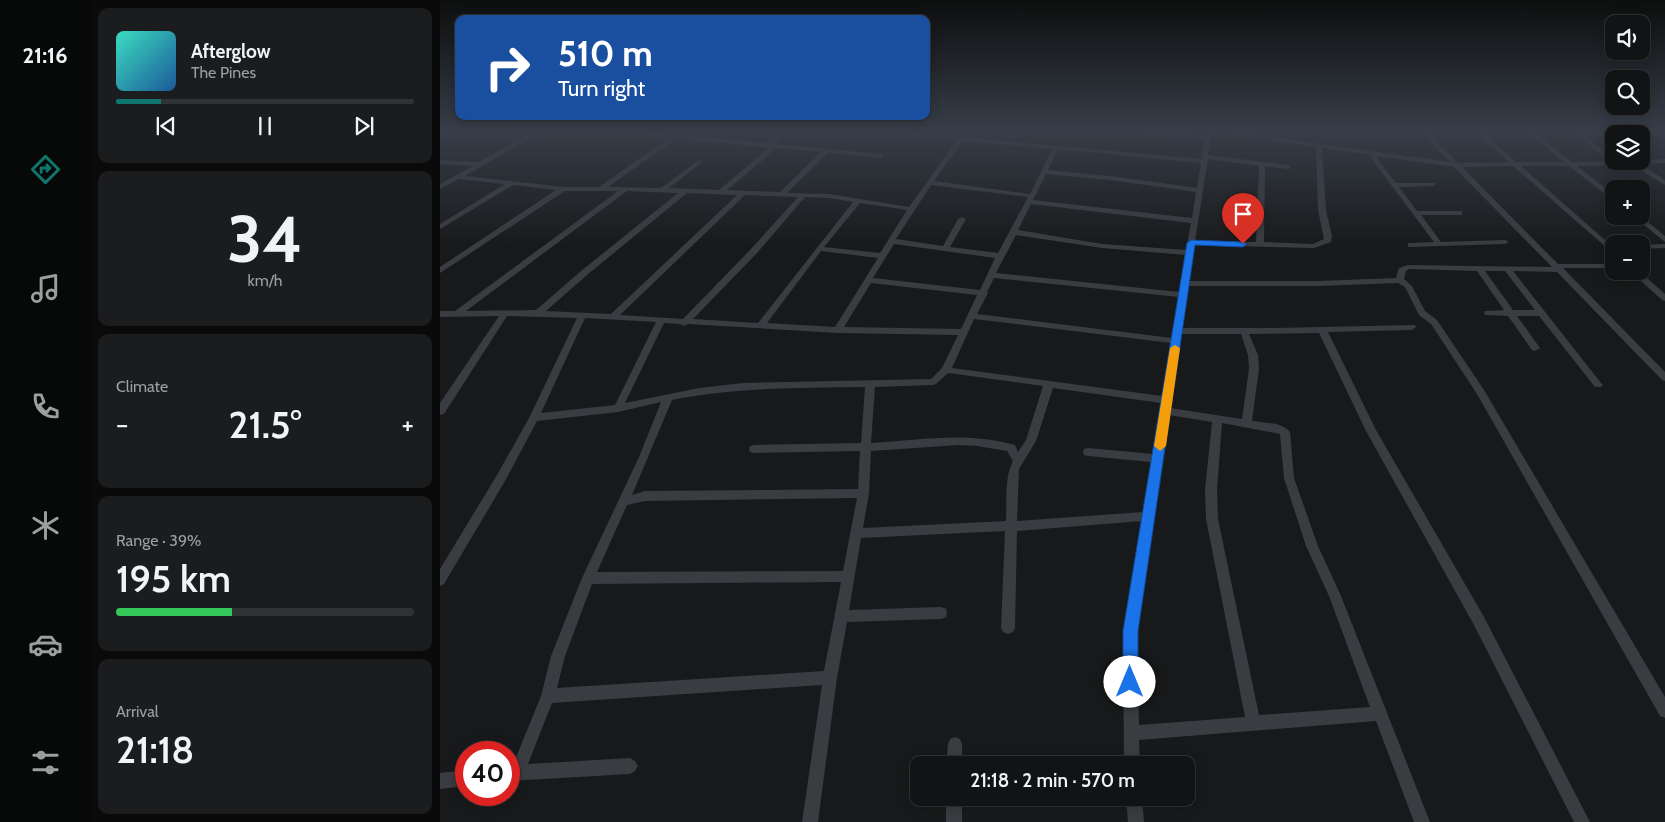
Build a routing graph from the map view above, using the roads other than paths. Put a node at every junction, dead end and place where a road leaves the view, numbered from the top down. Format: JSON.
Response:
{"nodes":[{"id":1,"x":470,"y":169,"type":"edge"},
{"id":2,"x":628,"y":169,"type":"edge"},
{"id":3,"x":690,"y":169,"type":"edge"},
{"id":4,"x":746,"y":169,"type":"edge"},
{"id":5,"x":808,"y":169,"type":"edge"},
{"id":6,"x":940,"y":169,"type":"edge"},
{"id":7,"x":1203,"y":169,"type":"edge"},
{"id":8,"x":1262,"y":169,"type":"edge"},
{"id":9,"x":1320,"y":169,"type":"edge"},
{"id":10,"x":1382,"y":169,"type":"edge"},
{"id":11,"x":1460,"y":169,"type":"edge"},
{"id":12,"x":1521,"y":169,"type":"edge"},
{"id":13,"x":1578,"y":169,"type":"edge"},
{"id":14,"x":1644,"y":170,"type":"edge"},
{"id":15,"x":1045,"y":172,"type":"joint"},
{"id":16,"x":458,"y":177,"type":"junction"},
{"id":17,"x":512,"y":183,"type":"junction"},
{"id":18,"x":930,"y":183,"type":"junction"},
{"id":19,"x":1665,"y":183,"type":"edge"},
{"id":20,"x":1433,"y":184,"type":"dead end"},
{"id":21,"x":1394,"y":185,"type":"junction"},
{"id":22,"x":440,"y":187,"type":"edge"},
{"id":23,"x":563,"y":189,"type":"junction"},
{"id":24,"x":601,"y":189,"type":"junction"},
{"id":25,"x":625,"y":189,"type":"junction"},
{"id":26,"x":663,"y":190,"type":"junction"},
{"id":27,"x":1200,"y":190,"type":"junction"},
{"id":28,"x":686,"y":191,"type":"junction"},
{"id":29,"x":721,"y":192,"type":"junction"},
{"id":30,"x":1605,"y":192,"type":"edge"},
{"id":31,"x":743,"y":193,"type":"junction"},
{"id":32,"x":783,"y":194,"type":"junction"},
{"id":33,"x":803,"y":195,"type":"junction"},
{"id":34,"x":1032,"y":199,"type":"junction"},
{"id":35,"x":858,"y":201,"type":"junction"},
{"id":36,"x":911,"y":209,"type":"junction"},
{"id":37,"x":1415,"y":213,"type":"junction"},
{"id":38,"x":1459,"y":213,"type":"dead end"},
{"id":39,"x":962,"y":219,"type":"dead end"},
{"id":40,"x":1195,"y":221,"type":"junction"},
{"id":41,"x":1647,"y":225,"type":"edge"},
{"id":42,"x":440,"y":227,"type":"edge"},
{"id":43,"x":1014,"y":232,"type":"junction"},
{"id":44,"x":1665,"y":240,"type":"edge"},
{"id":45,"x":892,"y":241,"type":"junction"},
{"id":46,"x":1504,"y":242,"type":"dead end"},
{"id":47,"x":1439,"y":244,"type":"junction"},
{"id":48,"x":1605,"y":244,"type":"edge"},
{"id":49,"x":1260,"y":245,"type":"junction"},
{"id":50,"x":1411,"y":245,"type":"dead end"},
{"id":51,"x":1665,"y":246,"type":"edge"},
{"id":52,"x":1650,"y":247,"type":"edge"},
{"id":53,"x":946,"y":248,"type":"junction"},
{"id":54,"x":1190,"y":248,"type":"junction"},
{"id":55,"x":820,"y":249,"type":"junction"},
{"id":56,"x":883,"y":256,"type":"junction"},
{"id":57,"x":1000,"y":256,"type":"junction"},
{"id":58,"x":1605,"y":266,"type":"edge"},
{"id":59,"x":1557,"y":268,"type":"junction"},
{"id":60,"x":1480,"y":270,"type":"junction"},
{"id":61,"x":1508,"y":270,"type":"junction"},
{"id":62,"x":440,"y":271,"type":"edge"},
{"id":63,"x":992,"y":275,"type":"junction"},
{"id":64,"x":868,"y":280,"type":"junction"},
{"id":65,"x":1400,"y":280,"type":"junction"},
{"id":66,"x":1644,"y":280,"type":"edge"},
{"id":67,"x":1184,"y":283,"type":"junction"},
{"id":68,"x":1655,"y":289,"type":"junction"},
{"id":69,"x":1665,"y":289,"type":"edge"},
{"id":70,"x":984,"y":293,"type":"junction"},
{"id":71,"x":1182,"y":296,"type":"junction"},
{"id":72,"x":1665,"y":298,"type":"edge"},
{"id":73,"x":505,"y":313,"type":"junction"},
{"id":74,"x":538,"y":313,"type":"junction"},
{"id":75,"x":1488,"y":313,"type":"dead end"},
{"id":76,"x":1542,"y":313,"type":"junction"},
{"id":77,"x":440,"y":314,"type":"edge"},
{"id":78,"x":457,"y":314,"type":"junction"},
{"id":79,"x":1512,"y":314,"type":"junction"},
{"id":80,"x":582,"y":316,"type":"junction"},
{"id":81,"x":972,"y":316,"type":"junction"},
{"id":82,"x":612,"y":318,"type":"junction"},
{"id":83,"x":661,"y":321,"type":"junction"},
{"id":84,"x":684,"y":322,"type":"junction"},
{"id":85,"x":760,"y":326,"type":"junction"},
{"id":86,"x":1412,"y":327,"type":"dead end"},
{"id":87,"x":1322,"y":329,"type":"junction"},
{"id":88,"x":838,"y":330,"type":"junction"},
{"id":89,"x":964,"y":332,"type":"junction"},
{"id":90,"x":1244,"y":332,"type":"junction"},
{"id":91,"x":1176,"y":336,"type":"junction"},
{"id":92,"x":1535,"y":348,"type":"dead end"},
{"id":93,"x":946,"y":370,"type":"junction"},
{"id":94,"x":1665,"y":378,"type":"edge"},
{"id":95,"x":870,"y":384,"type":"junction"},
{"id":96,"x":1049,"y":384,"type":"junction"},
{"id":97,"x":1598,"y":385,"type":"dead end"},
{"id":98,"x":668,"y":398,"type":"junction"},
{"id":99,"x":1167,"y":406,"type":"junction"},
{"id":100,"x":618,"y":408,"type":"junction"},
{"id":101,"x":440,"y":411,"type":"edge"},
{"id":102,"x":534,"y":418,"type":"junction"},
{"id":103,"x":1217,"y":419,"type":"junction"},
{"id":104,"x":1247,"y":424,"type":"junction"},
{"id":105,"x":866,"y":447,"type":"junction"},
{"id":106,"x":754,"y":449,"type":"dead end"},
{"id":107,"x":1088,"y":452,"type":"dead end"},
{"id":108,"x":1158,"y":459,"type":"junction"},
{"id":109,"x":1018,"y":461,"type":"junction"},
{"id":110,"x":863,"y":492,"type":"junction"},
{"id":111,"x":624,"y":501,"type":"junction"},
{"id":112,"x":1148,"y":516,"type":"junction"},
{"id":113,"x":1012,"y":526,"type":"junction"},
{"id":114,"x":858,"y":533,"type":"junction"},
{"id":115,"x":848,"y":576,"type":"junction"},
{"id":116,"x":588,"y":578,"type":"junction"},
{"id":117,"x":440,"y":580,"type":"edge"},
{"id":118,"x":941,"y":613,"type":"dead end"},
{"id":119,"x":841,"y":616,"type":"junction"},
{"id":120,"x":1008,"y":628,"type":"dead end"},
{"id":121,"x":830,"y":678,"type":"junction"},
{"id":122,"x":548,"y":696,"type":"junction"},
{"id":123,"x":1665,"y":711,"type":"edge"},
{"id":124,"x":1381,"y":714,"type":"junction"},
{"id":125,"x":1254,"y":724,"type":"junction"},
{"id":126,"x":1130,"y":733,"type":"junction"},
{"id":127,"x":955,"y":744,"type":"dead end"},
{"id":128,"x":954,"y":756,"type":"edge"},
{"id":129,"x":1131,"y":756,"type":"edge"},
{"id":130,"x":520,"y":758,"type":"edge"},
{"id":131,"x":630,"y":766,"type":"dead end"},
{"id":132,"x":520,"y":773,"type":"edge"},
{"id":133,"x":455,"y":779,"type":"edge"},
{"id":134,"x":440,"y":780,"type":"edge"},
{"id":135,"x":954,"y":806,"type":"edge"},
{"id":136,"x":1135,"y":806,"type":"edge"},
{"id":137,"x":810,"y":822,"type":"edge"},
{"id":138,"x":954,"y":822,"type":"edge"},
{"id":139,"x":1136,"y":822,"type":"edge"},
{"id":140,"x":1422,"y":822,"type":"edge"},
{"id":141,"x":1582,"y":822,"type":"edge"}],
"edges":[{"from":1,"to":16,"type":"street"},
{"from":2,"to":24,"type":"street"},
{"from":3,"to":26,"type":"street"},
{"from":4,"to":29,"type":"street"},
{"from":5,"to":32,"type":"street"},
{"from":6,"to":18,"type":"street"},
{"from":7,"to":27,"type":"street"},
{"from":8,"to":49,"type":"street"},
{"from":9,"to":49,"type":"street"},
{"from":10,"to":21,"type":"street"},
{"from":11,"to":59,"type":"street"},
{"from":12,"to":48,"type":"street"},
{"from":13,"to":30,"type":"street"},
{"from":14,"to":19,"type":"street"},
{"from":15,"to":27,"type":"street"},
{"from":15,"to":34,"type":"street"},
{"from":16,"to":17,"type":"street"},
{"from":16,"to":22,"type":"street"},
{"from":17,"to":23,"type":"street"},
{"from":17,"to":42,"type":"street"},
{"from":18,"to":34,"type":"street"},
{"from":18,"to":36,"type":"street"},
{"from":20,"to":21,"type":"street"},
{"from":21,"to":37,"type":"street"},
{"from":23,"to":24,"type":"street"},
{"from":23,"to":62,"type":"street"},
{"from":24,"to":25,"type":"street"},
{"from":25,"to":26,"type":"street"},
{"from":25,"to":78,"type":"street"},
{"from":26,"to":28,"type":"street"},
{"from":27,"to":40,"type":"street"},
{"from":28,"to":29,"type":"street"},
{"from":28,"to":74,"type":"street"},
{"from":29,"to":31,"type":"street"},
{"from":31,"to":32,"type":"street"},
{"from":31,"to":82,"type":"street"},
{"from":32,"to":33,"type":"street"},
{"from":33,"to":35,"type":"street"},
{"from":33,"to":84,"type":"street"},
{"from":34,"to":40,"type":"street"},
{"from":34,"to":43,"type":"street"},
{"from":35,"to":36,"type":"street"},
{"from":35,"to":55,"type":"street"},
{"from":36,"to":45,"type":"street"},
{"from":37,"to":38,"type":"street"},
{"from":37,"to":47,"type":"street"},
{"from":39,"to":53,"type":"street"},
{"from":40,"to":54,"type":"street"},
{"from":41,"to":44,"type":"street"},
{"from":43,"to":54,"type":"street"},
{"from":43,"to":57,"type":"street"},
{"from":45,"to":53,"type":"street"},
{"from":45,"to":56,"type":"street"},
{"from":46,"to":47,"type":"street"},
{"from":47,"to":50,"type":"street"},
{"from":49,"to":54,"type":"street"},
{"from":51,"to":52,"type":"street"},
{"from":53,"to":57,"type":"street"},
{"from":54,"to":67,"type":"street"},
{"from":55,"to":56,"type":"street"},
{"from":55,"to":85,"type":"street"},
{"from":56,"to":64,"type":"street"},
{"from":57,"to":63,"type":"street"},
{"from":58,"to":59,"type":"street"},
{"from":59,"to":61,"type":"street"},
{"from":59,"to":94,"type":"street"},
{"from":60,"to":61,"type":"street"},
{"from":60,"to":65,"type":"street"},
{"from":60,"to":79,"type":"street"},
{"from":61,"to":76,"type":"street"},
{"from":63,"to":70,"type":"street"},
{"from":63,"to":71,"type":"street"},
{"from":64,"to":70,"type":"street"},
{"from":64,"to":88,"type":"street"},
{"from":65,"to":67,"type":"street"},
{"from":65,"to":123,"type":"street"},
{"from":66,"to":68,"type":"street"},
{"from":67,"to":71,"type":"street"},
{"from":68,"to":69,"type":"street"},
{"from":68,"to":72,"type":"street"},
{"from":70,"to":81,"type":"street"},
{"from":71,"to":91,"type":"street"},
{"from":73,"to":74,"type":"street"},
{"from":73,"to":78,"type":"street"},
{"from":73,"to":101,"type":"street"},
{"from":74,"to":80,"type":"street"},
{"from":75,"to":79,"type":"street"},
{"from":76,"to":79,"type":"street"},
{"from":76,"to":97,"type":"street"},
{"from":77,"to":78,"type":"street"},
{"from":79,"to":92,"type":"street"},
{"from":80,"to":82,"type":"street"},
{"from":80,"to":102,"type":"street"},
{"from":81,"to":89,"type":"street"},
{"from":81,"to":91,"type":"street"},
{"from":82,"to":83,"type":"street"},
{"from":83,"to":84,"type":"street"},
{"from":83,"to":100,"type":"street"},
{"from":84,"to":85,"type":"street"},
{"from":85,"to":88,"type":"street"},
{"from":86,"to":87,"type":"street"},
{"from":87,"to":90,"type":"street"},
{"from":87,"to":141,"type":"street"},
{"from":88,"to":89,"type":"street"},
{"from":89,"to":93,"type":"street"},
{"from":90,"to":91,"type":"street"},
{"from":90,"to":104,"type":"street"},
{"from":91,"to":99,"type":"street"},
{"from":93,"to":95,"type":"street"},
{"from":93,"to":96,"type":"street"},
{"from":95,"to":98,"type":"street"},
{"from":95,"to":105,"type":"street"},
{"from":96,"to":99,"type":"street"},
{"from":96,"to":109,"type":"street"},
{"from":98,"to":100,"type":"street"},
{"from":98,"to":111,"type":"street"},
{"from":99,"to":103,"type":"street"},
{"from":99,"to":108,"type":"street"},
{"from":100,"to":102,"type":"street"},
{"from":102,"to":117,"type":"street"},
{"from":103,"to":104,"type":"street"},
{"from":103,"to":125,"type":"street"},
{"from":104,"to":124,"type":"street"},
{"from":105,"to":106,"type":"street"},
{"from":105,"to":109,"type":"street"},
{"from":105,"to":110,"type":"street"},
{"from":107,"to":108,"type":"street"},
{"from":108,"to":112,"type":"street"},
{"from":109,"to":113,"type":"street"},
{"from":110,"to":111,"type":"street"},
{"from":110,"to":114,"type":"street"},
{"from":111,"to":116,"type":"street"},
{"from":112,"to":113,"type":"street"},
{"from":112,"to":126,"type":"street"},
{"from":113,"to":114,"type":"street"},
{"from":113,"to":120,"type":"street"},
{"from":114,"to":115,"type":"street"},
{"from":115,"to":116,"type":"street"},
{"from":115,"to":119,"type":"street"},
{"from":116,"to":122,"type":"street"},
{"from":118,"to":119,"type":"street"},
{"from":119,"to":121,"type":"street"},
{"from":121,"to":122,"type":"street"},
{"from":121,"to":137,"type":"street"},
{"from":122,"to":130,"type":"street"},
{"from":124,"to":125,"type":"street"},
{"from":124,"to":140,"type":"street"},
{"from":125,"to":126,"type":"street"},
{"from":126,"to":129,"type":"street"},
{"from":127,"to":128,"type":"street"},
{"from":131,"to":132,"type":"street"},
{"from":133,"to":134,"type":"street"},
{"from":135,"to":138,"type":"street"},
{"from":136,"to":139,"type":"street"}]}
